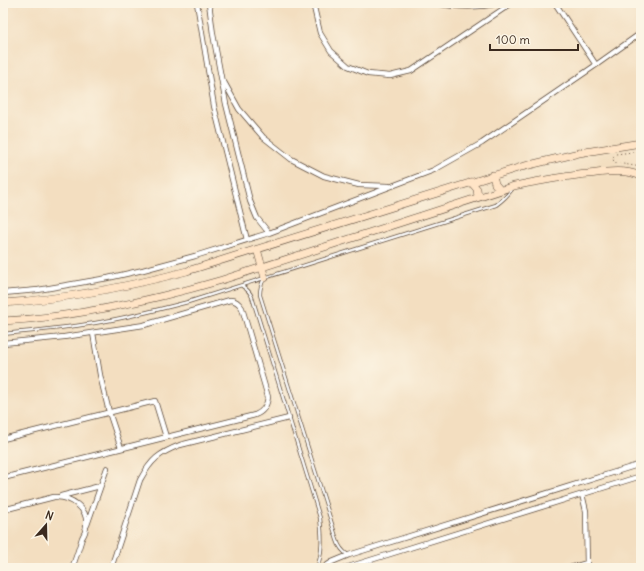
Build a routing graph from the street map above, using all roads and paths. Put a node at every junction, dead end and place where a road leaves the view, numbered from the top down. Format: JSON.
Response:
{"nodes":[{"id":1,"x":197,"y":3,"type":"edge"},
{"id":2,"x":209,"y":3,"type":"edge"},
{"id":3,"x":313,"y":3,"type":"edge"},
{"id":4,"x":435,"y":3,"type":"edge"},
{"id":5,"x":499,"y":3,"type":"edge"},
{"id":6,"x":512,"y":3,"type":"edge"},
{"id":7,"x":555,"y":3,"type":"edge"},
{"id":8,"x":641,"y":34,"type":"edge"},
{"id":9,"x":596,"y":65,"type":"junction"},
{"id":10,"x":222,"y":77,"type":"junction"},
{"id":11,"x":641,"y":143,"type":"edge"},
{"id":12,"x":641,"y":151,"type":"edge"},
{"id":13,"x":641,"y":167,"type":"edge"},
{"id":14,"x":493,"y":175,"type":"junction"},
{"id":15,"x":641,"y":176,"type":"edge"},
{"id":16,"x":471,"y":182,"type":"junction"},
{"id":17,"x":392,"y":186,"type":"junction"},
{"id":18,"x":514,"y":186,"type":"junction"},
{"id":19,"x":500,"y":190,"type":"junction"},
{"id":20,"x":478,"y":197,"type":"junction"},
{"id":21,"x":269,"y":233,"type":"junction"},
{"id":22,"x":247,"y":240,"type":"junction"},
{"id":23,"x":257,"y":249,"type":"junction"},
{"id":24,"x":262,"y":266,"type":"junction"},
{"id":25,"x":265,"y":278,"type":"junction"},
{"id":26,"x":242,"y":285,"type":"junction"},
{"id":27,"x":3,"y":292,"type":"edge"},
{"id":28,"x":3,"y":303,"type":"edge"},
{"id":29,"x":3,"y":321,"type":"edge"},
{"id":30,"x":93,"y":333,"type":"junction"},
{"id":31,"x":3,"y":334,"type":"edge"},
{"id":32,"x":3,"y":343,"type":"edge"},
{"id":33,"x":109,"y":412,"type":"junction"},
{"id":34,"x":289,"y":418,"type":"junction"},
{"id":35,"x":166,"y":437,"type":"junction"},
{"id":36,"x":3,"y":439,"type":"edge"},
{"id":37,"x":121,"y":448,"type":"junction"},
{"id":38,"x":641,"y":464,"type":"edge"},
{"id":39,"x":107,"y":468,"type":"dead end"},
{"id":40,"x":641,"y":476,"type":"edge"},
{"id":41,"x":3,"y":478,"type":"edge"},
{"id":42,"x":100,"y":486,"type":"junction"},
{"id":43,"x":582,"y":494,"type":"junction"},
{"id":44,"x":58,"y":497,"type":"junction"},
{"id":45,"x":3,"y":510,"type":"edge"},
{"id":46,"x":86,"y":526,"type":"junction"},
{"id":47,"x":349,"y":555,"type":"junction"},
{"id":48,"x":587,"y":565,"type":"edge"},
{"id":49,"x":72,"y":568,"type":"edge"},
{"id":50,"x":111,"y":568,"type":"edge"},
{"id":51,"x":317,"y":568,"type":"edge"},
{"id":52,"x":323,"y":568,"type":"edge"},
{"id":53,"x":346,"y":568,"type":"edge"},
{"id":54,"x":570,"y":568,"type":"edge"}],
"edges":[{"from":1,"to":22,"type":"street"},
{"from":2,"to":10,"type":"street"},
{"from":3,"to":6,"type":"street"},
{"from":4,"to":5,"type":"street"},
{"from":7,"to":9,"type":"street"},
{"from":8,"to":9,"type":"street"},
{"from":9,"to":17,"type":"street"},
{"from":10,"to":17,"type":"street"},
{"from":10,"to":21,"type":"street"},
{"from":11,"to":14,"type":"street"},
{"from":12,"to":13,"type":"path"},
{"from":14,"to":16,"type":"street"},
{"from":14,"to":19,"type":"street"},
{"from":15,"to":18,"type":"street"},
{"from":16,"to":20,"type":"street"},
{"from":16,"to":23,"type":"street"},
{"from":17,"to":21,"type":"street"},
{"from":18,"to":19,"type":"street"},
{"from":18,"to":25,"type":"lane"},
{"from":19,"to":20,"type":"street"},
{"from":20,"to":24,"type":"street"},
{"from":21,"to":22,"type":"street"},
{"from":22,"to":27,"type":"street"},
{"from":23,"to":24,"type":"street"},
{"from":23,"to":28,"type":"street"},
{"from":24,"to":25,"type":"street"},
{"from":24,"to":29,"type":"street"},
{"from":25,"to":26,"type":"lane"},
{"from":25,"to":47,"type":"lane"},
{"from":26,"to":31,"type":"lane"},
{"from":26,"to":34,"type":"lane"},
{"from":30,"to":32,"type":"street"},
{"from":30,"to":33,"type":"street"},
{"from":30,"to":35,"type":"street"},
{"from":33,"to":35,"type":"street"},
{"from":33,"to":36,"type":"street"},
{"from":33,"to":37,"type":"street"},
{"from":34,"to":50,"type":"street"},
{"from":34,"to":51,"type":"lane"},
{"from":35,"to":37,"type":"street"},
{"from":37,"to":41,"type":"street"},
{"from":38,"to":47,"type":"street"},
{"from":39,"to":42,"type":"street"},
{"from":40,"to":43,"type":"street"},
{"from":42,"to":44,"type":"street"},
{"from":42,"to":46,"type":"street"},
{"from":43,"to":48,"type":"street"},
{"from":43,"to":53,"type":"street"},
{"from":44,"to":45,"type":"street"},
{"from":44,"to":46,"type":"street"},
{"from":46,"to":49,"type":"street"},
{"from":47,"to":52,"type":"street"},
{"from":48,"to":54,"type":"street"}]}
